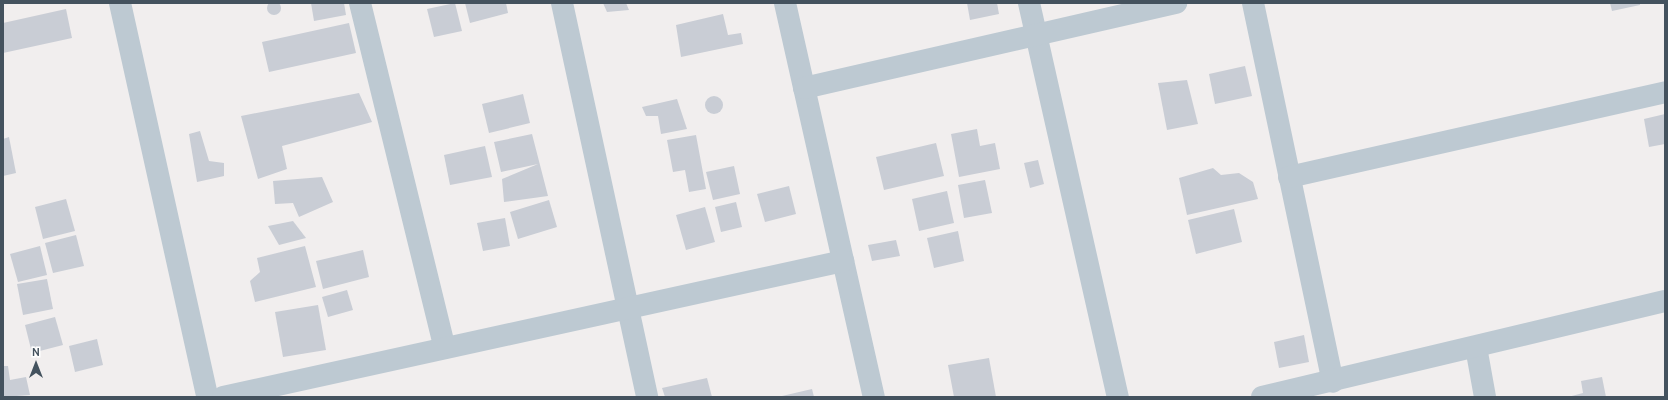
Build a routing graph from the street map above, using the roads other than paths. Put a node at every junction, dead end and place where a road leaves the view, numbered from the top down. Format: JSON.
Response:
{"nodes":[{"id":1,"x":120,"y":3,"type":"edge"},
{"id":2,"x":360,"y":3,"type":"edge"},
{"id":3,"x":562,"y":3,"type":"edge"},
{"id":4,"x":785,"y":3,"type":"edge"},
{"id":5,"x":1029,"y":3,"type":"edge"},
{"id":6,"x":1176,"y":3,"type":"edge"},
{"id":7,"x":1253,"y":3,"type":"edge"},
{"id":8,"x":1035,"y":35,"type":"junction"},
{"id":9,"x":804,"y":88,"type":"junction"},
{"id":10,"x":1665,"y":92,"type":"edge"},
{"id":11,"x":1289,"y":176,"type":"junction"},
{"id":12,"x":843,"y":262,"type":"junction"},
{"id":13,"x":1665,"y":301,"type":"edge"},
{"id":14,"x":628,"y":308,"type":"junction"},
{"id":15,"x":1476,"y":347,"type":"junction"},
{"id":16,"x":445,"y":348,"type":"junction"},
{"id":17,"x":1333,"y":382,"type":"junction"},
{"id":18,"x":208,"y":397,"type":"edge"},
{"id":19,"x":222,"y":397,"type":"edge"},
{"id":20,"x":647,"y":397,"type":"edge"},
{"id":21,"x":874,"y":397,"type":"edge"},
{"id":22,"x":1118,"y":397,"type":"edge"},
{"id":23,"x":1262,"y":397,"type":"edge"},
{"id":24,"x":1485,"y":397,"type":"edge"}],
"edges":[{"from":1,"to":18,"type":"street"},
{"from":2,"to":16,"type":"street"},
{"from":3,"to":14,"type":"street"},
{"from":4,"to":9,"type":"street"},
{"from":5,"to":8,"type":"street"},
{"from":6,"to":8,"type":"street"},
{"from":7,"to":11,"type":"street"},
{"from":8,"to":9,"type":"street"},
{"from":8,"to":22,"type":"street"},
{"from":9,"to":12,"type":"street"},
{"from":10,"to":11,"type":"street"},
{"from":11,"to":17,"type":"street"},
{"from":12,"to":14,"type":"street"},
{"from":12,"to":21,"type":"street"},
{"from":13,"to":15,"type":"street"},
{"from":14,"to":16,"type":"street"},
{"from":14,"to":20,"type":"street"},
{"from":15,"to":17,"type":"street"},
{"from":15,"to":24,"type":"street"},
{"from":16,"to":19,"type":"street"},
{"from":17,"to":23,"type":"street"}]}
